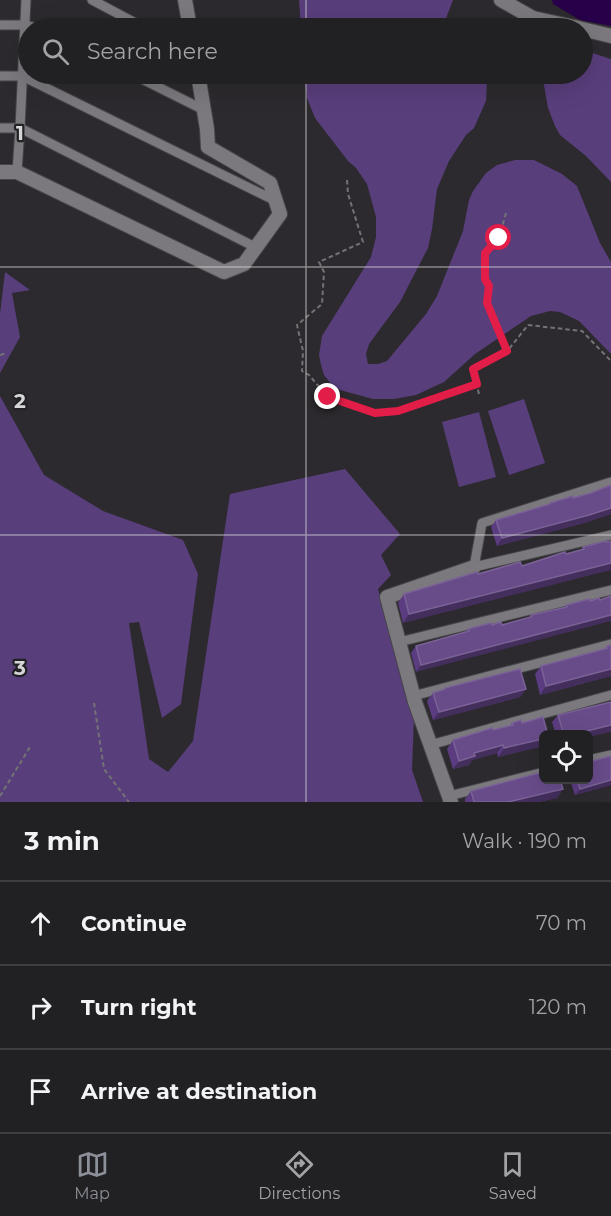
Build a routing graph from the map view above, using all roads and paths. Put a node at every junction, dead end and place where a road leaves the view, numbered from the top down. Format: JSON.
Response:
{"nodes":[{"id":1,"x":26,"y":0,"type":"edge"},
{"id":2,"x":92,"y":0,"type":"edge"},
{"id":3,"x":185,"y":0,"type":"edge"},
{"id":4,"x":501,"y":0,"type":"edge"},
{"id":5,"x":25,"y":18,"type":"edge"},
{"id":6,"x":127,"y":18,"type":"edge"},
{"id":7,"x":188,"y":18,"type":"edge"},
{"id":8,"x":533,"y":18,"type":"edge"},
{"id":9,"x":0,"y":25,"type":"edge"},
{"id":10,"x":18,"y":25,"type":"edge"},
{"id":11,"x":593,"y":32,"type":"edge"},
{"id":12,"x":611,"y":36,"type":"edge"},
{"id":13,"x":0,"y":76,"type":"edge"},
{"id":14,"x":18,"y":76,"type":"edge"},
{"id":15,"x":22,"y":84,"type":"edge"},
{"id":16,"x":38,"y":84,"type":"edge"},
{"id":17,"x":152,"y":84,"type":"edge"},
{"id":18,"x":200,"y":84,"type":"edge"},
{"id":19,"x":204,"y":110,"type":"junction"},
{"id":20,"x":0,"y":128,"type":"edge"},
{"id":21,"x":20,"y":128,"type":"junction"},
{"id":22,"x":0,"y":172,"type":"edge"},
{"id":23,"x":17,"y":172,"type":"junction"},
{"id":24,"x":347,"y":180,"type":"dead end"},
{"id":25,"x":276,"y":201,"type":"junction"},
{"id":26,"x":506,"y":213,"type":"dead end"},
{"id":27,"x":256,"y":248,"type":"junction"},
{"id":28,"x":507,"y":351,"type":"junction"},
{"id":29,"x":7,"y":353,"type":"dead end"},
{"id":30,"x":0,"y":355,"type":"edge"},
{"id":31,"x":611,"y":361,"type":"edge"},
{"id":32,"x":477,"y":384,"type":"junction"},
{"id":33,"x":479,"y":394,"type":"dead end"},
{"id":34,"x":611,"y":482,"type":"edge"},
{"id":35,"x":611,"y":535,"type":"edge"},
{"id":36,"x":474,"y":567,"type":"junction"},
{"id":37,"x":611,"y":590,"type":"edge"},
{"id":38,"x":399,"y":642,"type":"junction"},
{"id":39,"x":611,"y":644,"type":"edge"},
{"id":40,"x":611,"y":695,"type":"edge"},
{"id":41,"x":413,"y":696,"type":"junction"},
{"id":42,"x":94,"y":703,"type":"dead end"},
{"id":43,"x":430,"y":745,"type":"junction"},
{"id":44,"x":30,"y":747,"type":"dead end"},
{"id":45,"x":611,"y":755,"type":"edge"},
{"id":46,"x":593,"y":759,"type":"edge"},
{"id":47,"x":539,"y":773,"type":"edge"},
{"id":48,"x":0,"y":795,"type":"edge"},
{"id":49,"x":450,"y":799,"type":"edge"},
{"id":50,"x":129,"y":802,"type":"edge"}],
"edges":[{"from":1,"to":5,"type":"street"},
{"from":2,"to":6,"type":"street"},
{"from":3,"to":7,"type":"street"},
{"from":4,"to":8,"type":"street"},
{"from":9,"to":10,"type":"street"},
{"from":11,"to":12,"type":"street"},
{"from":13,"to":14,"type":"street"},
{"from":15,"to":21,"type":"street"},
{"from":16,"to":25,"type":"street"},
{"from":17,"to":19,"type":"street"},
{"from":18,"to":19,"type":"street"},
{"from":19,"to":25,"type":"street"},
{"from":20,"to":21,"type":"street"},
{"from":21,"to":23,"type":"street"},
{"from":21,"to":27,"type":"street"},
{"from":22,"to":23,"type":"street"},
{"from":23,"to":27,"type":"street"},
{"from":24,"to":32,"type":"path"},
{"from":25,"to":27,"type":"street"},
{"from":26,"to":28,"type":"path"},
{"from":28,"to":31,"type":"path"},
{"from":28,"to":32,"type":"path"},
{"from":29,"to":30,"type":"path"},
{"from":32,"to":33,"type":"path"},
{"from":34,"to":36,"type":"street"},
{"from":35,"to":36,"type":"street"},
{"from":36,"to":38,"type":"street"},
{"from":37,"to":38,"type":"street"},
{"from":38,"to":41,"type":"street"},
{"from":39,"to":41,"type":"street"},
{"from":40,"to":43,"type":"street"},
{"from":41,"to":43,"type":"street"},
{"from":42,"to":50,"type":"path"},
{"from":43,"to":49,"type":"street"},
{"from":44,"to":48,"type":"path"},
{"from":45,"to":46,"type":"street"},
{"from":47,"to":49,"type":"street"}]}
